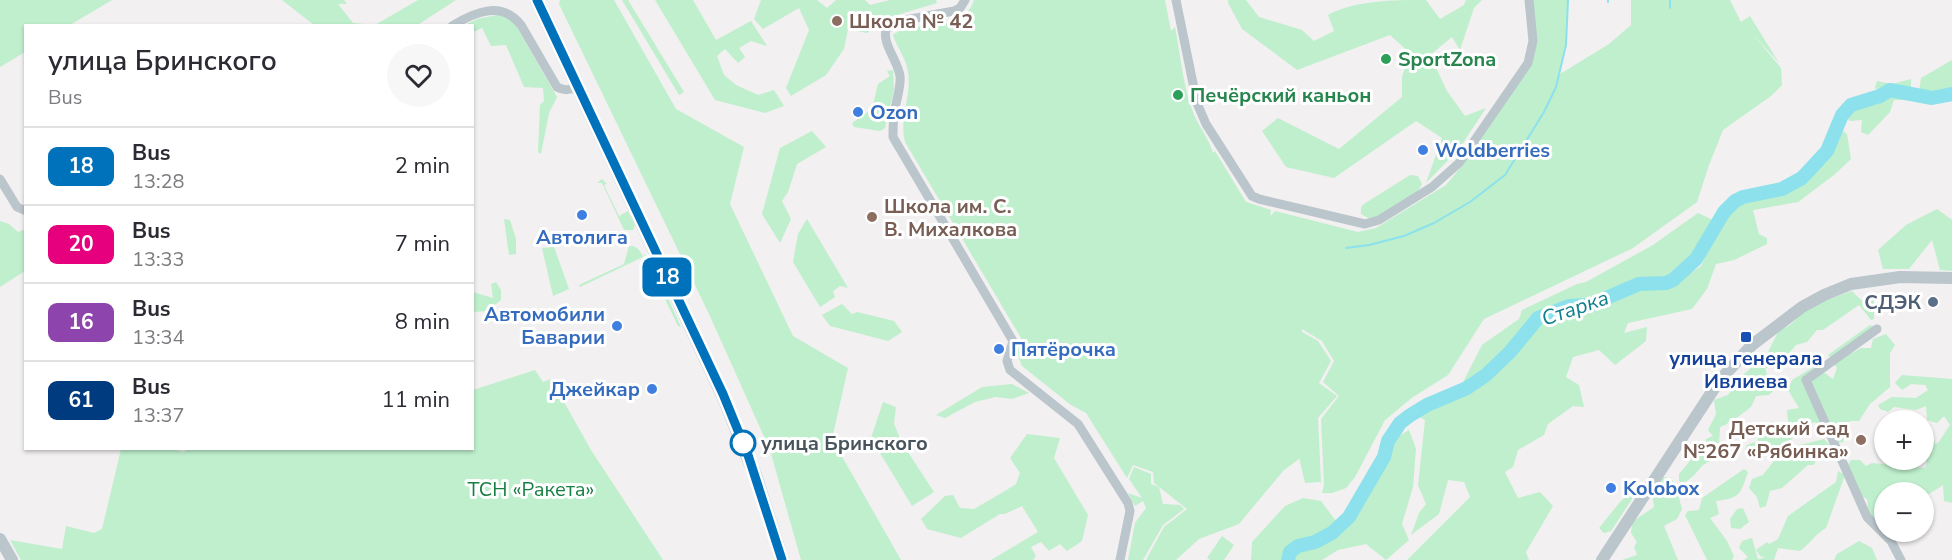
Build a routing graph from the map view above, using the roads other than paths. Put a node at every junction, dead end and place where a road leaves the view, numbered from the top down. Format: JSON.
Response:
{"nodes":[{"id":1,"x":537,"y":0,"type":"edge"},
{"id":2,"x":965,"y":0,"type":"edge"},
{"id":3,"x":1176,"y":0,"type":"edge"},
{"id":4,"x":1529,"y":0,"type":"edge"},
{"id":5,"x":456,"y":24,"type":"edge"},
{"id":6,"x":578,"y":87,"type":"junction"},
{"id":7,"x":0,"y":179,"type":"edge"},
{"id":8,"x":24,"y":210,"type":"edge"},
{"id":9,"x":1952,"y":278,"type":"edge"},
{"id":10,"x":1878,"y":329,"type":"dead end"},
{"id":11,"x":0,"y":539,"type":"edge"},
{"id":12,"x":12,"y":560,"type":"edge"},
{"id":13,"x":782,"y":560,"type":"edge"},
{"id":14,"x":1120,"y":560,"type":"edge"},
{"id":15,"x":1602,"y":560,"type":"edge"},
{"id":16,"x":1901,"y":560,"type":"edge"}],
"edges":[{"from":1,"to":6,"type":"main road"},
{"from":2,"to":14,"type":"street"},
{"from":3,"to":4,"type":"street"},
{"from":5,"to":6,"type":"street"},
{"from":6,"to":13,"type":"main road"},
{"from":7,"to":8,"type":"street"},
{"from":9,"to":15,"type":"street"},
{"from":10,"to":16,"type":"street"},
{"from":11,"to":12,"type":"street"}]}
